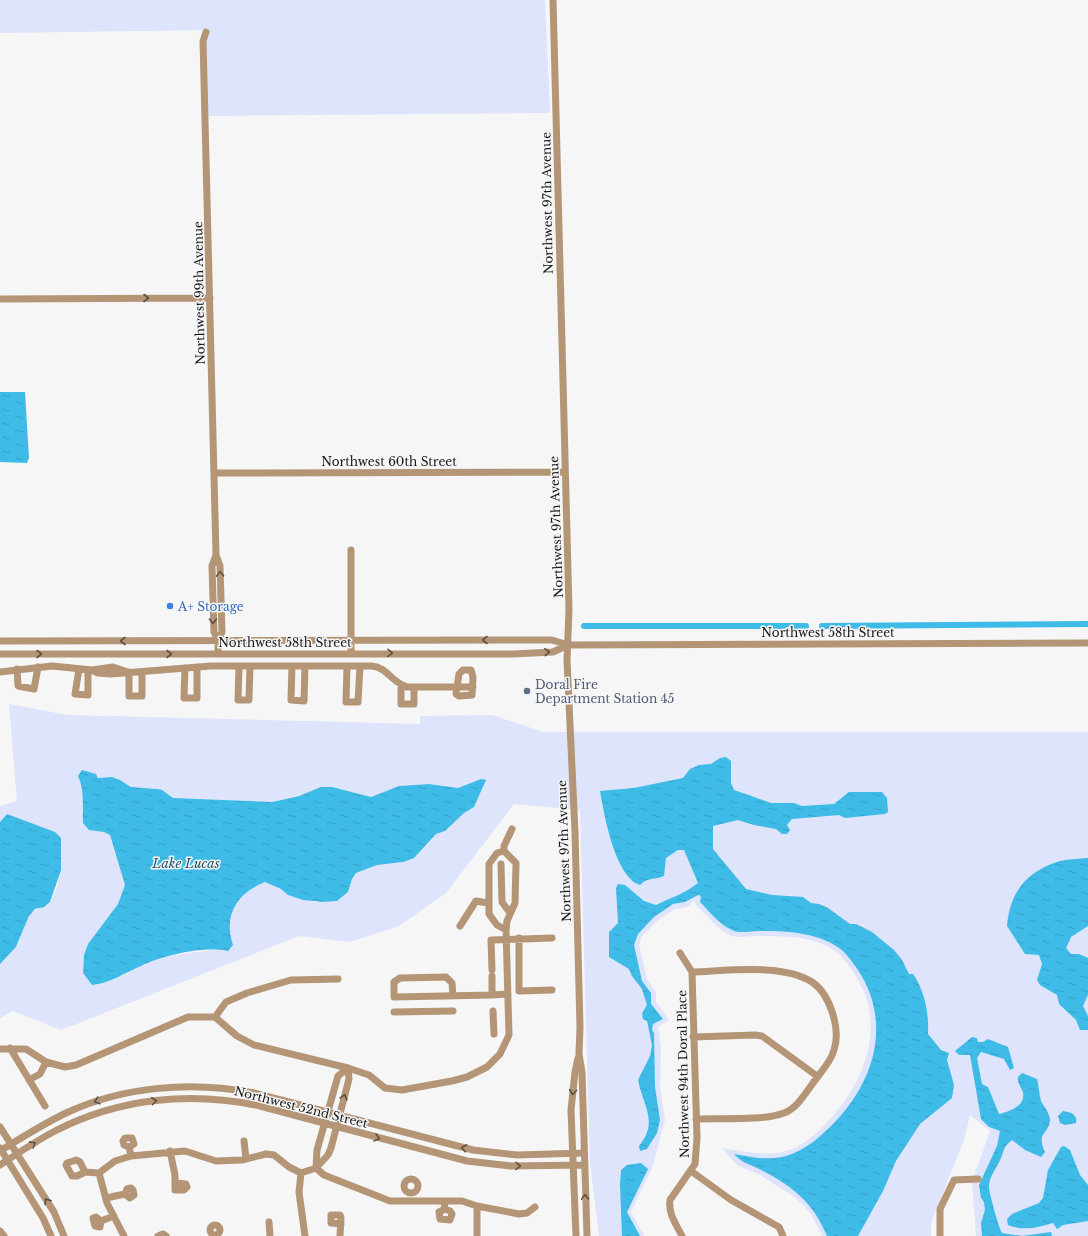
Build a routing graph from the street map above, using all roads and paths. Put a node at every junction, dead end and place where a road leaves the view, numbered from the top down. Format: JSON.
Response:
{"nodes":[{"id":1,"x":553,"y":0,"type":"edge"},
{"id":2,"x":206,"y":32,"type":"dead end"},
{"id":3,"x":210,"y":298,"type":"junction"},
{"id":4,"x":0,"y":299,"type":"edge"},
{"id":5,"x":565,"y":472,"type":"junction"},
{"id":6,"x":214,"y":473,"type":"junction"},
{"id":7,"x":351,"y":550,"type":"dead end"},
{"id":8,"x":218,"y":640,"type":"junction"},
{"id":9,"x":351,"y":640,"type":"junction"},
{"id":10,"x":0,"y":641,"type":"edge"},
{"id":11,"x":1088,"y":643,"type":"edge"},
{"id":12,"x":568,"y":645,"type":"junction"},
{"id":13,"x":351,"y":652,"type":"junction"},
{"id":14,"x":218,"y":653,"type":"junction"},
{"id":15,"x":0,"y":654,"type":"edge"},
{"id":16,"x":239,"y":666,"type":"junction"},
{"id":17,"x":250,"y":666,"type":"junction"},
{"id":18,"x":292,"y":666,"type":"junction"},
{"id":19,"x":305,"y":666,"type":"junction"},
{"id":20,"x":347,"y":666,"type":"junction"},
{"id":21,"x":360,"y":666,"type":"junction"},
{"id":22,"x":38,"y":667,"type":"junction"},
{"id":23,"x":197,"y":667,"type":"junction"},
{"id":24,"x":184,"y":668,"type":"junction"},
{"id":25,"x":17,"y":669,"type":"junction"},
{"id":26,"x":79,"y":669,"type":"junction"},
{"id":27,"x":90,"y":670,"type":"junction"},
{"id":28,"x":0,"y":672,"type":"edge"},
{"id":29,"x":128,"y":672,"type":"junction"},
{"id":30,"x":142,"y":672,"type":"junction"},
{"id":31,"x":401,"y":685,"type":"junction"},
{"id":32,"x":414,"y":687,"type":"junction"},
{"id":33,"x":456,"y":687,"type":"junction"},
{"id":34,"x":512,"y":829,"type":"dead end"},
{"id":35,"x":504,"y":851,"type":"junction"},
{"id":36,"x":500,"y":864,"type":"dead end"},
{"id":37,"x":488,"y":903,"type":"junction"},
{"id":38,"x":510,"y":913,"type":"junction"},
{"id":39,"x":460,"y":926,"type":"dead end"},
{"id":40,"x":506,"y":930,"type":"junction"},
{"id":41,"x":518,"y":938,"type":"junction"},
{"id":42,"x":552,"y":938,"type":"dead end"},
{"id":43,"x":507,"y":939,"type":"junction"},
{"id":44,"x":680,"y":953,"type":"dead end"},
{"id":45,"x":692,"y":972,"type":"junction"},
{"id":46,"x":338,"y":979,"type":"dead end"},
{"id":47,"x":552,"y":990,"type":"dead end"},
{"id":48,"x":508,"y":994,"type":"junction"},
{"id":49,"x":492,"y":995,"type":"junction"},
{"id":50,"x":452,"y":996,"type":"junction"},
{"id":51,"x":453,"y":1011,"type":"dead end"},
{"id":52,"x":493,"y":1011,"type":"dead end"},
{"id":53,"x":394,"y":1012,"type":"dead end"},
{"id":54,"x":215,"y":1017,"type":"junction"},
{"id":55,"x":494,"y":1034,"type":"dead end"},
{"id":56,"x":693,"y":1037,"type":"junction"},
{"id":57,"x":10,"y":1048,"type":"junction"},
{"id":58,"x":0,"y":1049,"type":"edge"},
{"id":59,"x":579,"y":1054,"type":"junction"},
{"id":60,"x":46,"y":1062,"type":"junction"},
{"id":61,"x":348,"y":1068,"type":"junction"},
{"id":62,"x":817,"y":1076,"type":"junction"},
{"id":63,"x":29,"y":1080,"type":"junction"},
{"id":64,"x":209,"y":1087,"type":"junction"},
{"id":65,"x":209,"y":1098,"type":"junction"},
{"id":66,"x":45,"y":1106,"type":"dead end"},
{"id":67,"x":328,"y":1112,"type":"junction"},
{"id":68,"x":339,"y":1115,"type":"junction"},
{"id":69,"x":696,"y":1119,"type":"junction"},
{"id":70,"x":325,"y":1124,"type":"junction"},
{"id":71,"x":336,"y":1126,"type":"junction"},
{"id":72,"x":0,"y":1127,"type":"edge"},
{"id":73,"x":244,"y":1141,"type":"dead end"},
{"id":74,"x":11,"y":1144,"type":"junction"},
{"id":75,"x":129,"y":1147,"type":"dead end"},
{"id":76,"x":0,"y":1150,"type":"edge"},
{"id":77,"x":170,"y":1151,"type":"junction"},
{"id":78,"x":17,"y":1154,"type":"junction"},
{"id":79,"x":498,"y":1154,"type":"junction"},
{"id":80,"x":572,"y":1154,"type":"junction"},
{"id":81,"x":584,"y":1154,"type":"junction"},
{"id":82,"x":132,"y":1156,"type":"junction"},
{"id":83,"x":246,"y":1159,"type":"junction"},
{"id":84,"x":7,"y":1160,"type":"junction"},
{"id":85,"x":0,"y":1165,"type":"edge"},
{"id":86,"x":497,"y":1165,"type":"junction"},
{"id":87,"x":573,"y":1165,"type":"junction"},
{"id":88,"x":584,"y":1165,"type":"junction"},
{"id":89,"x":316,"y":1168,"type":"junction"},
{"id":90,"x":691,"y":1170,"type":"junction"},
{"id":91,"x":85,"y":1172,"type":"dead end"},
{"id":92,"x":99,"y":1173,"type":"junction"},
{"id":93,"x":301,"y":1173,"type":"junction"},
{"id":94,"x":978,"y":1179,"type":"dead end"},
{"id":95,"x":176,"y":1183,"type":"dead end"},
{"id":96,"x":412,"y":1193,"type":"dead end"},
{"id":97,"x":125,"y":1194,"type":"dead end"},
{"id":98,"x":106,"y":1198,"type":"junction"},
{"id":99,"x":412,"y":1201,"type":"junction"},
{"id":100,"x":477,"y":1206,"type":"junction"},
{"id":101,"x":535,"y":1207,"type":"dead end"},
{"id":102,"x":114,"y":1216,"type":"junction"},
{"id":103,"x":101,"y":1221,"type":"dead end"},
{"id":104,"x":269,"y":1222,"type":"dead end"},
{"id":105,"x":341,"y":1224,"type":"dead end"},
{"id":106,"x":0,"y":1231,"type":"edge"},
{"id":107,"x":4,"y":1236,"type":"edge"},
{"id":108,"x":52,"y":1236,"type":"edge"},
{"id":109,"x":64,"y":1236,"type":"edge"},
{"id":110,"x":124,"y":1236,"type":"edge"},
{"id":111,"x":158,"y":1236,"type":"edge"},
{"id":112,"x":166,"y":1236,"type":"edge"},
{"id":113,"x":270,"y":1236,"type":"edge"},
{"id":114,"x":305,"y":1236,"type":"edge"},
{"id":115,"x":340,"y":1236,"type":"edge"},
{"id":116,"x":477,"y":1236,"type":"edge"},
{"id":117,"x":576,"y":1236,"type":"edge"},
{"id":118,"x":587,"y":1236,"type":"edge"},
{"id":119,"x":682,"y":1236,"type":"edge"},
{"id":120,"x":783,"y":1236,"type":"edge"},
{"id":121,"x":940,"y":1236,"type":"edge"}],
"edges":[{"from":1,"to":5,"type":"street","name":"Northwest 97th Avenue"},
{"from":2,"to":3,"type":"street","name":"Northwest 99th Avenue"},
{"from":4,"to":3,"type":"street","one_way":true},
{"from":3,"to":6,"type":"street","name":"Northwest 99th Avenue"},
{"from":5,"to":6,"type":"street","name":"Northwest 60th Street"},
{"from":5,"to":12,"type":"street","name":"Northwest 97th Avenue"},
{"from":6,"to":8,"type":"street","name":"Northwest 99th Avenue"},
{"from":7,"to":9,"type":"street"},
{"from":8,"to":9,"type":"street","name":"Northwest 58th Street"},
{"from":8,"to":10,"type":"street","name":"Northwest 58th Street","one_way":true},
{"from":8,"to":14,"type":"street","name":"Northwest 99th Avenue"},
{"from":12,"to":9,"type":"street","name":"Northwest 58th Street","one_way":true},
{"from":9,"to":13,"type":"street"},
{"from":11,"to":12,"type":"street","name":"Northwest 58th Street"},
{"from":13,"to":12,"type":"street","name":"Northwest 58th Street","one_way":true},
{"from":12,"to":59,"type":"street","name":"Northwest 97th Avenue"},
{"from":13,"to":14,"type":"street","name":"Northwest 58th Street"},
{"from":15,"to":14,"type":"street","name":"Northwest 58th Street","one_way":true},
{"from":16,"to":17,"type":"street"},
{"from":16,"to":17,"type":"street"},
{"from":16,"to":23,"type":"street"},
{"from":17,"to":18,"type":"street"},
{"from":18,"to":19,"type":"street"},
{"from":18,"to":19,"type":"street"},
{"from":19,"to":20,"type":"street"},
{"from":20,"to":21,"type":"street"},
{"from":20,"to":21,"type":"street"},
{"from":21,"to":31,"type":"street"},
{"from":22,"to":25,"type":"street"},
{"from":22,"to":25,"type":"street"},
{"from":22,"to":26,"type":"street"},
{"from":23,"to":24,"type":"street"},
{"from":23,"to":24,"type":"street"},
{"from":24,"to":30,"type":"street"},
{"from":25,"to":28,"type":"street"},
{"from":26,"to":27,"type":"street"},
{"from":26,"to":27,"type":"street"},
{"from":27,"to":29,"type":"street"},
{"from":29,"to":30,"type":"street"},
{"from":29,"to":30,"type":"street"},
{"from":31,"to":32,"type":"street"},
{"from":31,"to":32,"type":"street"},
{"from":32,"to":33,"type":"street"},
{"from":33,"to":33,"type":"street"},
{"from":34,"to":35,"type":"street"},
{"from":35,"to":37,"type":"street"},
{"from":35,"to":38,"type":"street"},
{"from":36,"to":38,"type":"street"},
{"from":37,"to":39,"type":"street"},
{"from":37,"to":40,"type":"street"},
{"from":38,"to":40,"type":"street"},
{"from":40,"to":43,"type":"street"},
{"from":41,"to":42,"type":"street"},
{"from":41,"to":43,"type":"street"},
{"from":41,"to":47,"type":"street"},
{"from":43,"to":48,"type":"street"},
{"from":43,"to":49,"type":"street"},
{"from":44,"to":45,"type":"street"},
{"from":45,"to":56,"type":"street","name":"Northwest 94th Doral Place"},
{"from":45,"to":62,"type":"street"},
{"from":46,"to":54,"type":"street"},
{"from":48,"to":49,"type":"street"},
{"from":48,"to":61,"type":"street"},
{"from":49,"to":50,"type":"street"},
{"from":50,"to":50,"type":"street"},
{"from":51,"to":53,"type":"street"},
{"from":52,"to":55,"type":"street"},
{"from":54,"to":60,"type":"street"},
{"from":54,"to":61,"type":"street"},
{"from":56,"to":62,"type":"street"},
{"from":56,"to":69,"type":"street","name":"Northwest 94th Doral Place"},
{"from":57,"to":58,"type":"street"},
{"from":57,"to":60,"type":"street"},
{"from":57,"to":63,"type":"street"},
{"from":59,"to":80,"type":"street","name":"Northwest 97th Avenue","one_way":true},
{"from":59,"to":81,"type":"street","name":"Northwest 97th Avenue"},
{"from":60,"to":63,"type":"street"},
{"from":61,"to":67,"type":"street"},
{"from":68,"to":61,"type":"street","one_way":true},
{"from":62,"to":69,"type":"street"},
{"from":63,"to":66,"type":"street"},
{"from":64,"to":65,"type":"street"},
{"from":64,"to":67,"type":"street","name":"Northwest 52nd Street"},
{"from":64,"to":74,"type":"street","name":"Northwest 52nd Street","one_way":true},
{"from":65,"to":70,"type":"street","name":"Northwest 52nd Street"},
{"from":78,"to":65,"type":"street","name":"Northwest 52nd Street","one_way":true},
{"from":67,"to":68,"type":"street","name":"Northwest 52nd Street"},
{"from":67,"to":70,"type":"street"},
{"from":68,"to":71,"type":"street"},
{"from":79,"to":68,"type":"street","name":"Northwest 52nd Street","one_way":true},
{"from":69,"to":90,"type":"street","name":"Northwest 94th Doral Place"},
{"from":70,"to":71,"type":"street","name":"Northwest 52nd Street"},
{"from":70,"to":89,"type":"street"},
{"from":71,"to":86,"type":"street","name":"Northwest 52nd Street","one_way":true},
{"from":71,"to":89,"type":"street"},
{"from":72,"to":74,"type":"street"},
{"from":73,"to":83,"type":"street"},
{"from":74,"to":76,"type":"street","name":"Northwest 52nd Street"},
{"from":74,"to":78,"type":"street"},
{"from":75,"to":82,"type":"street"},
{"from":76,"to":84,"type":"street"},
{"from":77,"to":82,"type":"street"},
{"from":77,"to":83,"type":"street"},
{"from":77,"to":95,"type":"street"},
{"from":78,"to":84,"type":"street","name":"Northwest 52nd Street"},
{"from":109,"to":78,"type":"street","one_way":true},
{"from":79,"to":80,"type":"street","name":"Northwest 52nd Street"},
{"from":79,"to":86,"type":"street"},
{"from":80,"to":81,"type":"street","name":"Northwest 52nd Street"},
{"from":80,"to":87,"type":"street","name":"Northwest 97th Avenue"},
{"from":81,"to":88,"type":"street","name":"Northwest 97th Avenue"},
{"from":82,"to":92,"type":"street"},
{"from":83,"to":93,"type":"street"},
{"from":84,"to":85,"type":"street","name":"Northwest 52nd Street"},
{"from":84,"to":108,"type":"street"},
{"from":86,"to":87,"type":"street","name":"Northwest 52nd Street","one_way":true},
{"from":87,"to":88,"type":"street","name":"Northwest 52nd Street"},
{"from":87,"to":117,"type":"street","name":"Northwest 97th Avenue"},
{"from":118,"to":88,"type":"street","name":"Northwest 97th Avenue","one_way":true},
{"from":89,"to":93,"type":"street"},
{"from":89,"to":99,"type":"street"},
{"from":90,"to":119,"type":"street","name":"Northwest 94th Doral Place"},
{"from":90,"to":120,"type":"street"},
{"from":91,"to":92,"type":"street"},
{"from":92,"to":98,"type":"street"},
{"from":93,"to":114,"type":"street"},
{"from":94,"to":121,"type":"street"},
{"from":96,"to":99,"type":"street"},
{"from":97,"to":98,"type":"street"},
{"from":98,"to":102,"type":"street"},
{"from":99,"to":100,"type":"street"},
{"from":100,"to":101,"type":"street"},
{"from":100,"to":116,"type":"street"},
{"from":102,"to":103,"type":"street"},
{"from":102,"to":110,"type":"street"},
{"from":104,"to":113,"type":"street"},
{"from":105,"to":115,"type":"street"},
{"from":106,"to":107,"type":"street"},
{"from":111,"to":112,"type":"street"}]}
